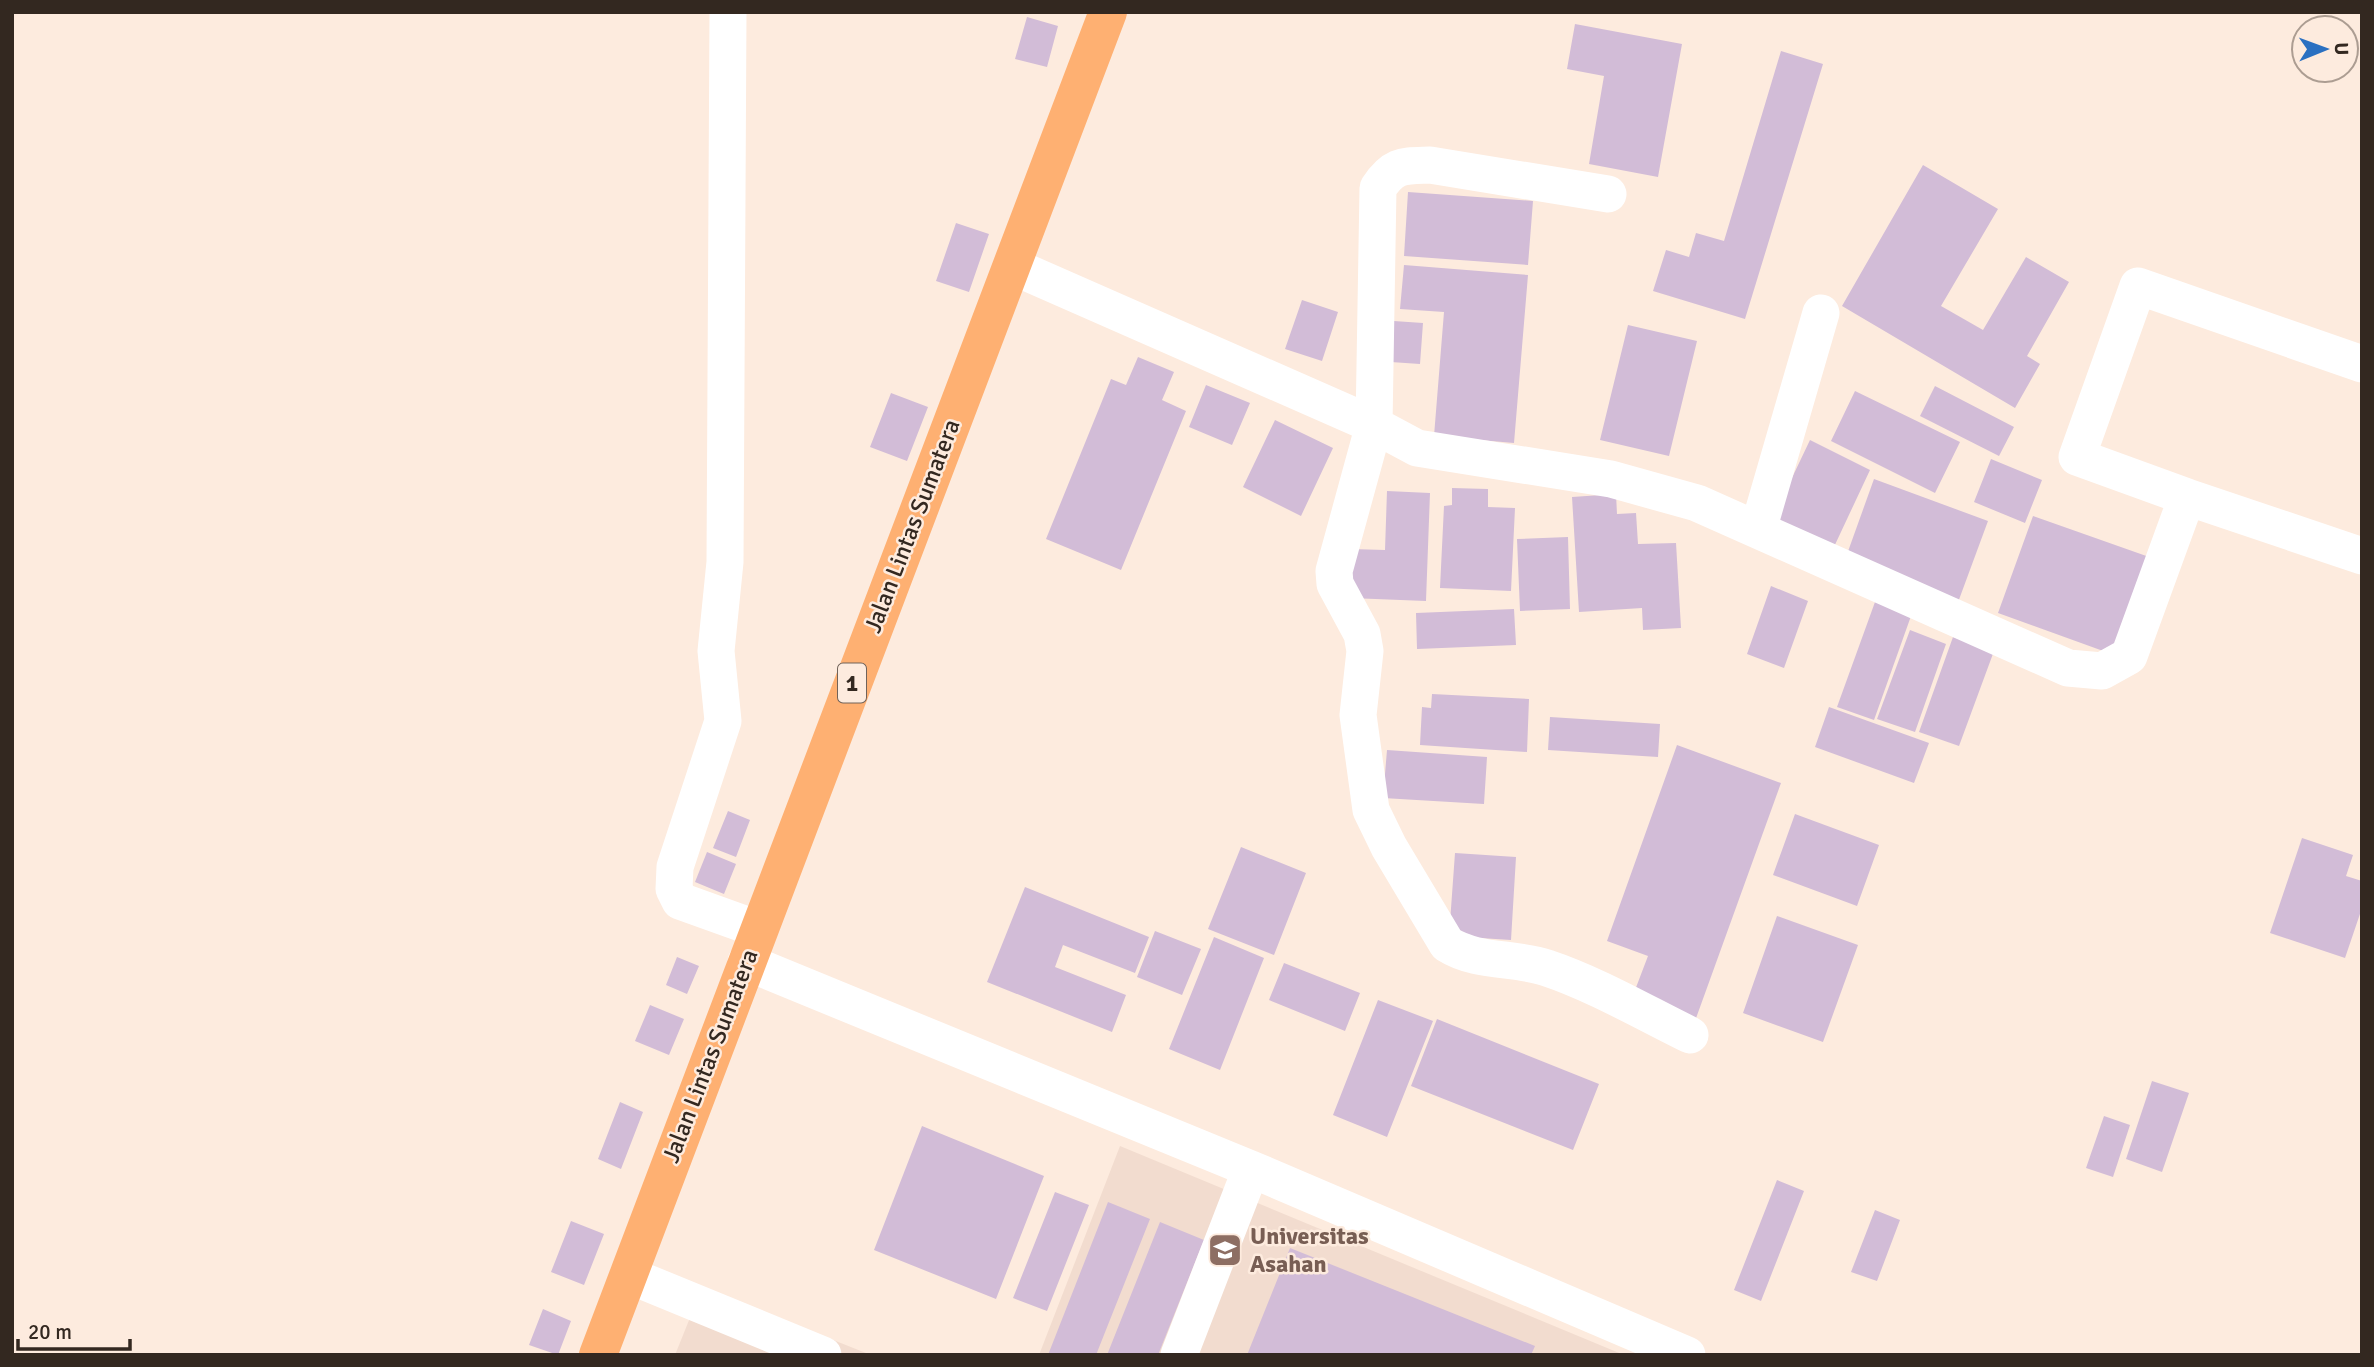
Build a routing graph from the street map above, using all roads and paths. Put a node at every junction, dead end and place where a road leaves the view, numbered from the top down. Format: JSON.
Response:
{"nodes":[{"id":1,"x":728,"y":12,"type":"edge"},
{"id":2,"x":1108,"y":12,"type":"edge"},
{"id":3,"x":1608,"y":194,"type":"dead end"},
{"id":4,"x":1012,"y":266,"type":"junction"},
{"id":5,"x":1821,"y":313,"type":"dead end"},
{"id":6,"x":2362,"y":364,"type":"edge"},
{"id":7,"x":1374,"y":425,"type":"junction"},
{"id":8,"x":2187,"y":497,"type":"junction"},
{"id":9,"x":1758,"y":530,"type":"junction"},
{"id":10,"x":2362,"y":556,"type":"edge"},
{"id":11,"x":752,"y":945,"type":"junction"},
{"id":12,"x":1690,"y":1035,"type":"dead end"},
{"id":13,"x":1251,"y":1169,"type":"junction"},
{"id":14,"x":628,"y":1275,"type":"junction"},
{"id":15,"x":598,"y":1355,"type":"edge"},
{"id":16,"x":824,"y":1355,"type":"edge"},
{"id":17,"x":1179,"y":1355,"type":"edge"},
{"id":18,"x":1687,"y":1355,"type":"edge"}],
"edges":[{"from":1,"to":11,"type":"street"},
{"from":2,"to":4,"type":"highway","name":"Jalan Lintas Sumatera","number":"1"},
{"from":3,"to":7,"type":"street"},
{"from":4,"to":7,"type":"street"},
{"from":4,"to":11,"type":"highway","name":"Jalan Lintas Sumatera","number":"1"},
{"from":5,"to":9,"type":"street"},
{"from":6,"to":8,"type":"street"},
{"from":7,"to":9,"type":"street"},
{"from":7,"to":12,"type":"street"},
{"from":8,"to":9,"type":"street"},
{"from":8,"to":10,"type":"street"},
{"from":11,"to":13,"type":"street"},
{"from":11,"to":14,"type":"highway","name":"Jalan Lintas Sumatera","number":"1"},
{"from":13,"to":17,"type":"street"},
{"from":13,"to":18,"type":"street"},
{"from":14,"to":15,"type":"highway","name":"Jalan Lintas Sumatera","number":"1"},
{"from":14,"to":16,"type":"street"}]}
